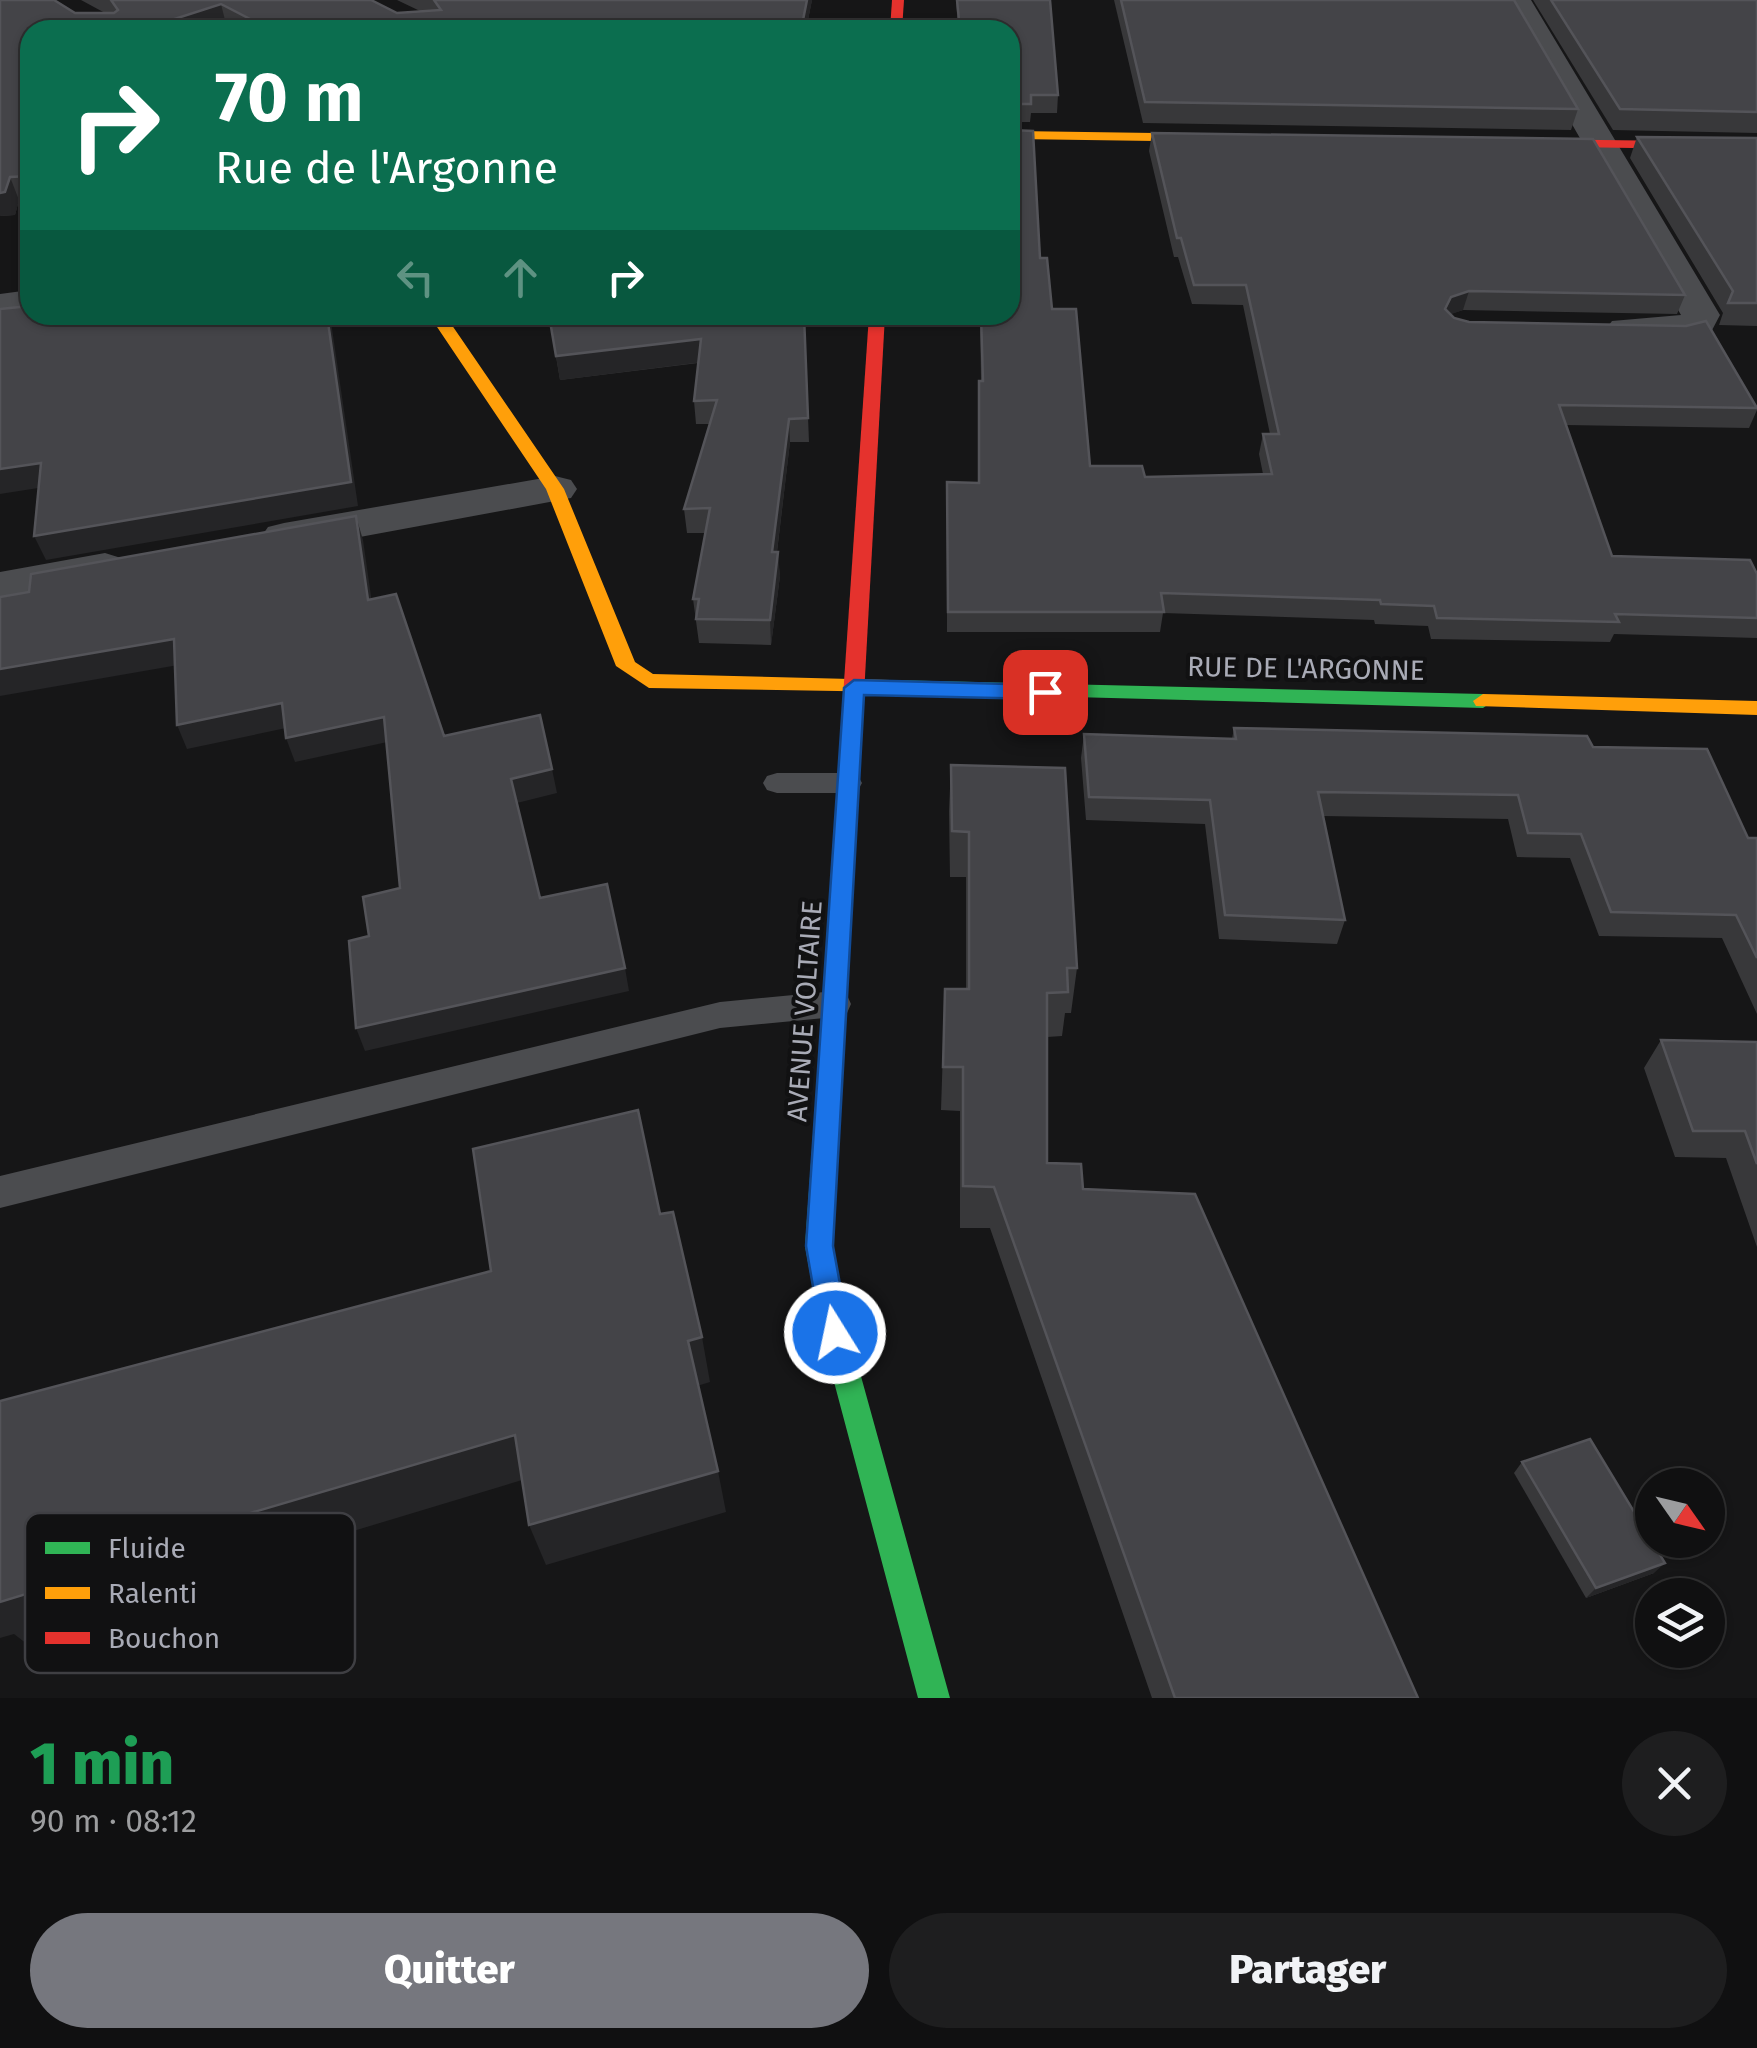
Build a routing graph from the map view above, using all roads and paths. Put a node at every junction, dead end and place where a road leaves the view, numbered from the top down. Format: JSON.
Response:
{"nodes":[{"id":1,"x":1516,"y":0,"type":"edge"},
{"id":2,"x":1020,"y":135,"type":"edge"},
{"id":3,"x":1246,"y":139,"type":"edge"},
{"id":4,"x":1503,"y":142,"type":"edge"},
{"id":5,"x":1601,"y":144,"type":"junction"},
{"id":6,"x":1757,"y":146,"type":"edge"},
{"id":7,"x":443,"y":325,"type":"edge"},
{"id":8,"x":876,"y":325,"type":"edge"},
{"id":9,"x":1581,"y":328,"type":"edge"},
{"id":10,"x":555,"y":488,"type":"junction"},
{"id":11,"x":249,"y":543,"type":"edge"},
{"id":12,"x":153,"y":560,"type":"edge"},
{"id":13,"x":0,"y":587,"type":"edge"},
{"id":14,"x":854,"y":688,"type":"junction"},
{"id":15,"x":1757,"y":708,"type":"edge"},
{"id":16,"x":776,"y":783,"type":"dead end"},
{"id":17,"x":848,"y":783,"type":"junction"},
{"id":18,"x":834,"y":1004,"type":"junction"},
{"id":19,"x":0,"y":1192,"type":"edge"},
{"id":20,"x":934,"y":1698,"type":"edge"}],
"edges":[{"from":1,"to":5,"type":"street"},
{"from":2,"to":3,"type":"street"},
{"from":4,"to":5,"type":"street"},
{"from":5,"to":6,"type":"street"},
{"from":5,"to":9,"type":"street"},
{"from":7,"to":10,"type":"street","name":"RUE DE L'ARGONNE"},
{"from":8,"to":14,"type":"street","name":"AVENUE VOLTAIRE"},
{"from":10,"to":11,"type":"street"},
{"from":10,"to":14,"type":"street","name":"RUE DE L'ARGONNE"},
{"from":12,"to":13,"type":"street"},
{"from":14,"to":15,"type":"street","name":"RUE DE L'ARGONNE"},
{"from":14,"to":17,"type":"street","name":"AVENUE VOLTAIRE"},
{"from":16,"to":17,"type":"lane"},
{"from":17,"to":18,"type":"street","name":"AVENUE VOLTAIRE"},
{"from":18,"to":19,"type":"lane"},
{"from":18,"to":20,"type":"street","name":"AVENUE VOLTAIRE"}]}
